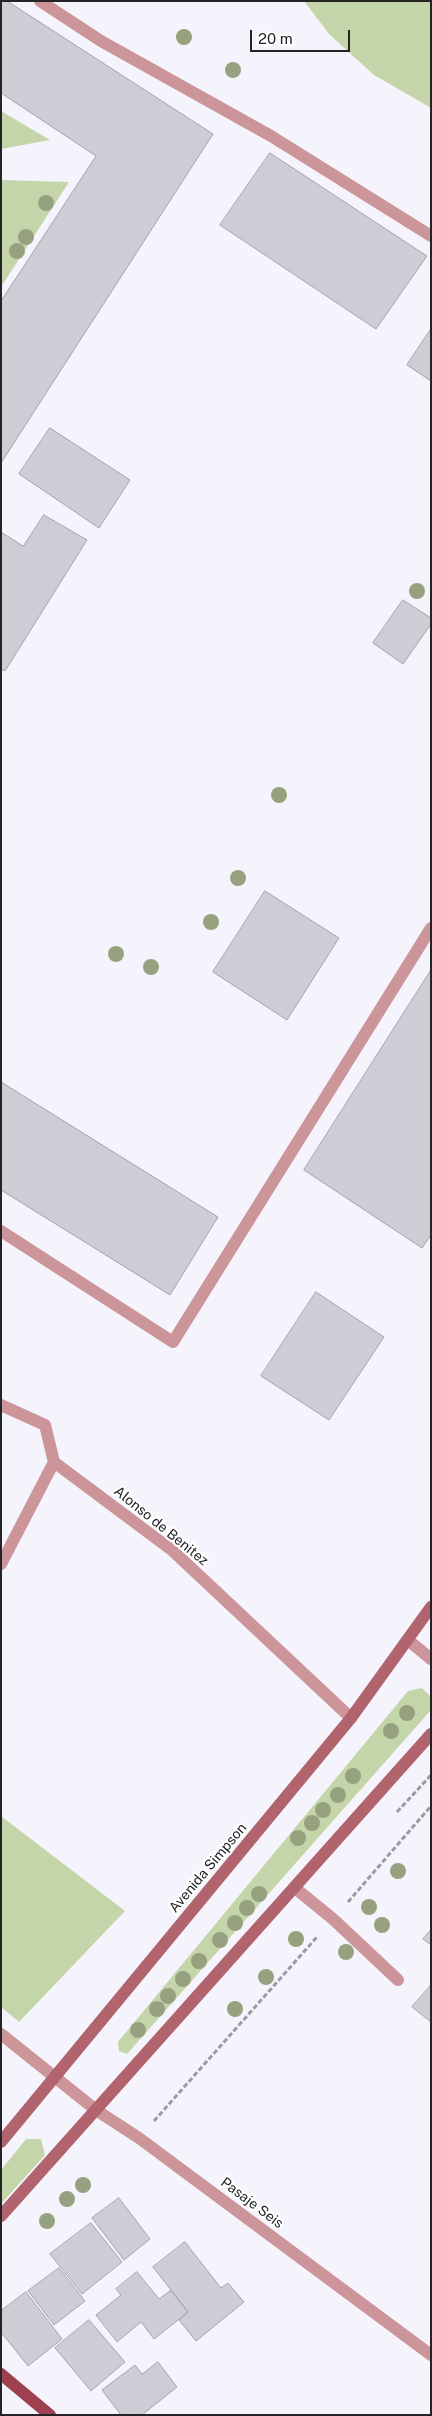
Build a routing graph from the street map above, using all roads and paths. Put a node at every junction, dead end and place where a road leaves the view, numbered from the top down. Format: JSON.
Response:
{"nodes":[{"id":1,"x":40,"y":1,"type":"edge"},
{"id":2,"x":431,"y":236,"type":"edge"},
{"id":3,"x":431,"y":928,"type":"edge"},
{"id":4,"x":1,"y":1231,"type":"edge"},
{"id":5,"x":1,"y":1405,"type":"edge"},
{"id":6,"x":54,"y":1462,"type":"junction"},
{"id":7,"x":1,"y":1564,"type":"edge"},
{"id":8,"x":431,"y":1607,"type":"edge"},
{"id":9,"x":408,"y":1640,"type":"junction"},
{"id":10,"x":431,"y":1659,"type":"edge"},
{"id":11,"x":351,"y":1718,"type":"junction"},
{"id":12,"x":431,"y":1734,"type":"edge"},
{"id":13,"x":431,"y":1806,"type":"edge"},
{"id":14,"x":295,"y":1888,"type":"junction"},
{"id":15,"x":333,"y":1919,"type":"junction"},
{"id":16,"x":398,"y":1980,"type":"dead end"},
{"id":17,"x":1,"y":2034,"type":"edge"},
{"id":18,"x":54,"y":2078,"type":"junction"},
{"id":19,"x":96,"y":2110,"type":"junction"},
{"id":20,"x":139,"y":2138,"type":"junction"},
{"id":21,"x":1,"y":2142,"type":"edge"},
{"id":22,"x":1,"y":2216,"type":"edge"},
{"id":23,"x":431,"y":2355,"type":"edge"},
{"id":24,"x":1,"y":2374,"type":"edge"},
{"id":25,"x":50,"y":2415,"type":"edge"}],
"edges":[{"from":1,"to":2,"type":"street"},
{"from":3,"to":4,"type":"street"},
{"from":5,"to":6,"type":"street"},
{"from":6,"to":7,"type":"street"},
{"from":6,"to":11,"type":"street","name":"Alonso de Benitez"},
{"from":8,"to":9,"type":"main road","name":"Avenida Simpson"},
{"from":9,"to":10,"type":"street"},
{"from":9,"to":11,"type":"main road","name":"Avenida Simpson"},
{"from":11,"to":18,"type":"main road","name":"Avenida Simpson"},
{"from":12,"to":14,"type":"main road"},
{"from":13,"to":15,"type":"path"},
{"from":14,"to":15,"type":"street"},
{"from":14,"to":19,"type":"main road"},
{"from":15,"to":16,"type":"street"},
{"from":15,"to":20,"type":"path"},
{"from":17,"to":18,"type":"street","name":"Pasaje Seis"},
{"from":18,"to":19,"type":"street","name":"Pasaje Seis"},
{"from":18,"to":21,"type":"main road","name":"Avenida Simpson"},
{"from":19,"to":20,"type":"street","name":"Pasaje Seis"},
{"from":19,"to":22,"type":"main road"},
{"from":20,"to":23,"type":"street","name":"Pasaje Seis"},
{"from":24,"to":25,"type":"main road"}]}
